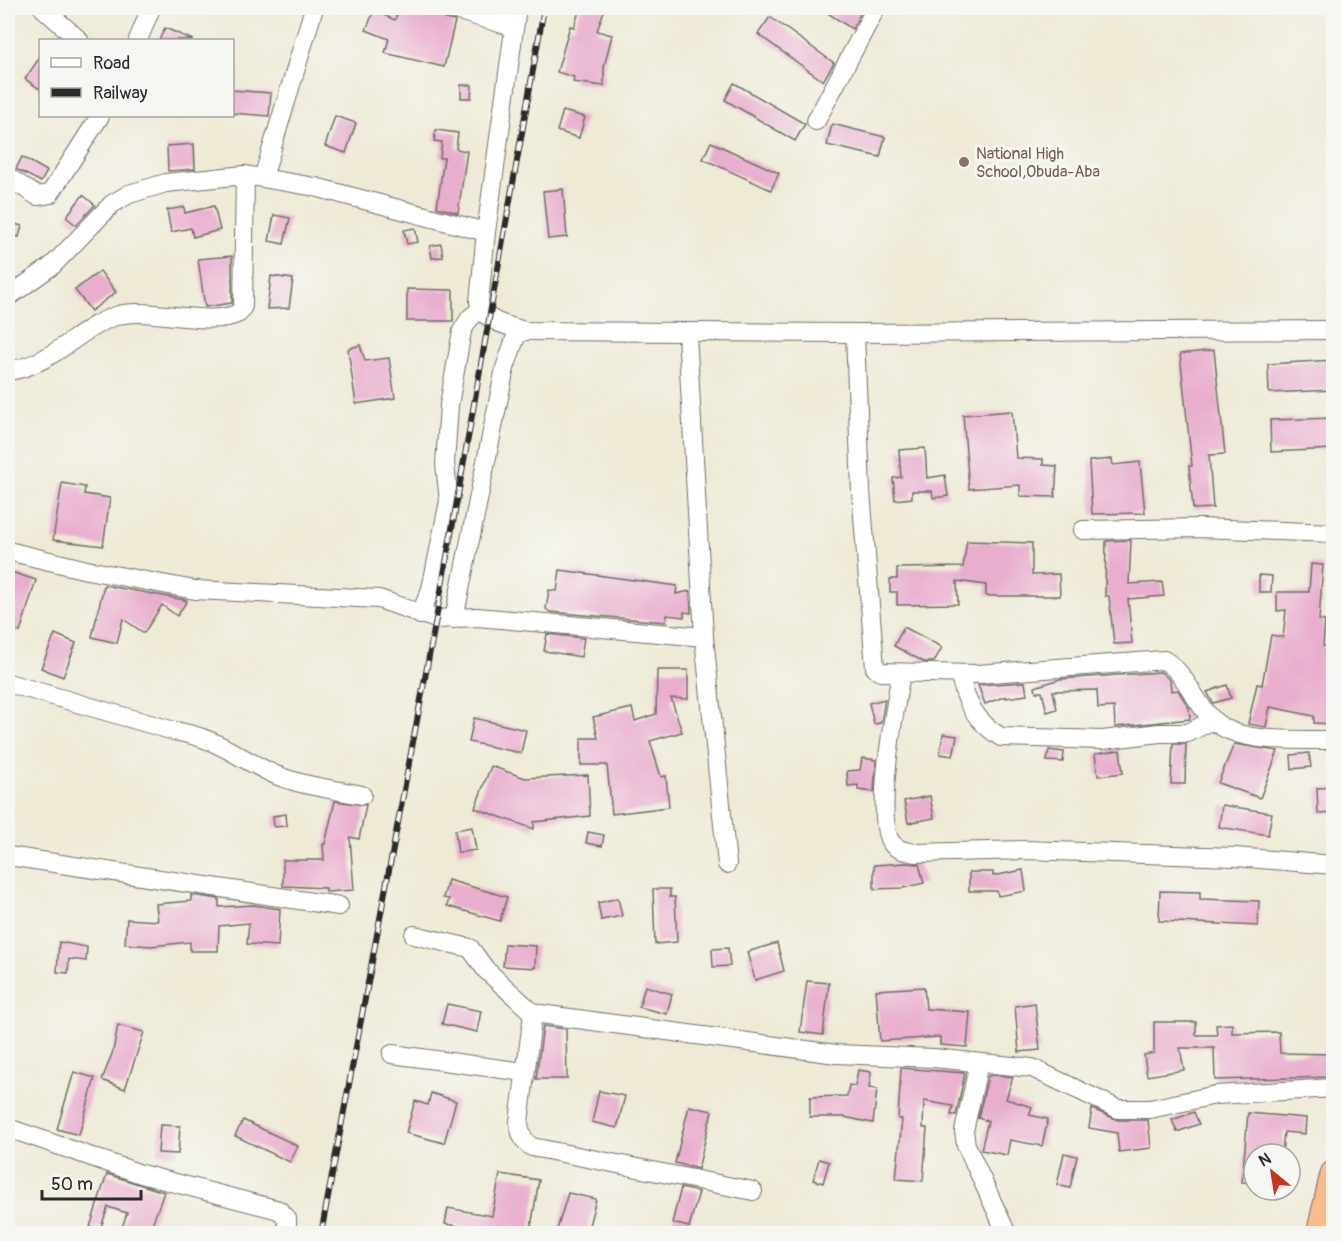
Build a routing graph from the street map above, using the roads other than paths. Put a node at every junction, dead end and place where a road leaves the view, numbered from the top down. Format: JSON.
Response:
{"nodes":[{"id":1,"x":43,"y":8,"type":"edge"},
{"id":2,"x":151,"y":8,"type":"edge"},
{"id":3,"x":314,"y":8,"type":"edge"},
{"id":4,"x":449,"y":8,"type":"edge"},
{"id":5,"x":517,"y":8,"type":"edge"},
{"id":6,"x":876,"y":8,"type":"edge"},
{"id":7,"x":513,"y":27,"type":"junction"},
{"id":8,"x":78,"y":39,"type":"edge"},
{"id":9,"x":138,"y":39,"type":"edge"},
{"id":10,"x":99,"y":117,"type":"edge"},
{"id":11,"x":816,"y":121,"type":"dead end"},
{"id":12,"x":254,"y":176,"type":"junction"},
{"id":13,"x":8,"y":177,"type":"edge"},
{"id":14,"x":486,"y":232,"type":"junction"},
{"id":15,"x":8,"y":297,"type":"edge"},
{"id":16,"x":480,"y":310,"type":"junction"},
{"id":17,"x":1334,"y":330,"type":"edge"},
{"id":18,"x":524,"y":331,"type":"junction"},
{"id":19,"x":687,"y":333,"type":"junction"},
{"id":20,"x":855,"y":333,"type":"junction"},
{"id":21,"x":8,"y":371,"type":"edge"},
{"id":22,"x":1083,"y":530,"type":"dead end"},
{"id":23,"x":1334,"y":532,"type":"edge"},
{"id":24,"x":8,"y":551,"type":"edge"},
{"id":25,"x":420,"y":615,"type":"junction"},
{"id":26,"x":454,"y":619,"type":"junction"},
{"id":27,"x":704,"y":637,"type":"junction"},
{"id":28,"x":901,"y":674,"type":"junction"},
{"id":29,"x":960,"y":674,"type":"junction"},
{"id":30,"x":8,"y":683,"type":"edge"},
{"id":31,"x":1213,"y":720,"type":"junction"},
{"id":32,"x":1334,"y":740,"type":"edge"},
{"id":33,"x":362,"y":795,"type":"dead end"},
{"id":34,"x":8,"y":856,"type":"edge"},
{"id":35,"x":727,"y":864,"type":"dead end"},
{"id":36,"x":1334,"y":865,"type":"edge"},
{"id":37,"x":339,"y":906,"type":"dead end"},
{"id":38,"x":414,"y":935,"type":"dead end"},
{"id":39,"x":533,"y":1013,"type":"junction"},
{"id":40,"x":392,"y":1054,"type":"dead end"},
{"id":41,"x":979,"y":1063,"type":"junction"},
{"id":42,"x":524,"y":1072,"type":"junction"},
{"id":43,"x":1334,"y":1088,"type":"edge"},
{"id":44,"x":8,"y":1128,"type":"edge"},
{"id":45,"x":1334,"y":1174,"type":"edge"},
{"id":46,"x":753,"y":1191,"type":"dead end"},
{"id":47,"x":287,"y":1233,"type":"edge"},
{"id":48,"x":1007,"y":1233,"type":"edge"},
{"id":49,"x":1320,"y":1233,"type":"edge"}],
"edges":[{"from":1,"to":8,"type":"street"},
{"from":2,"to":9,"type":"street"},
{"from":3,"to":12,"type":"street"},
{"from":4,"to":7,"type":"street"},
{"from":5,"to":7,"type":"street"},
{"from":6,"to":11,"type":"street"},
{"from":7,"to":14,"type":"street"},
{"from":10,"to":13,"type":"street"},
{"from":12,"to":14,"type":"street"},
{"from":12,"to":15,"type":"street"},
{"from":12,"to":21,"type":"street"},
{"from":14,"to":16,"type":"street"},
{"from":16,"to":18,"type":"street"},
{"from":16,"to":25,"type":"street"},
{"from":17,"to":20,"type":"street"},
{"from":18,"to":19,"type":"street"},
{"from":18,"to":26,"type":"street"},
{"from":19,"to":20,"type":"street"},
{"from":19,"to":27,"type":"street"},
{"from":20,"to":28,"type":"street"},
{"from":22,"to":23,"type":"street"},
{"from":24,"to":25,"type":"street"},
{"from":25,"to":26,"type":"street"},
{"from":26,"to":27,"type":"street"},
{"from":27,"to":35,"type":"street"},
{"from":28,"to":29,"type":"street"},
{"from":28,"to":36,"type":"street"},
{"from":29,"to":31,"type":"street"},
{"from":29,"to":31,"type":"street"},
{"from":30,"to":33,"type":"street"},
{"from":31,"to":32,"type":"street"},
{"from":34,"to":37,"type":"street"},
{"from":38,"to":39,"type":"street"},
{"from":39,"to":41,"type":"street"},
{"from":39,"to":42,"type":"street"},
{"from":40,"to":42,"type":"street"},
{"from":41,"to":43,"type":"street"},
{"from":41,"to":48,"type":"street"},
{"from":42,"to":46,"type":"street"},
{"from":44,"to":47,"type":"street"},
{"from":45,"to":49,"type":"highway"}]}
